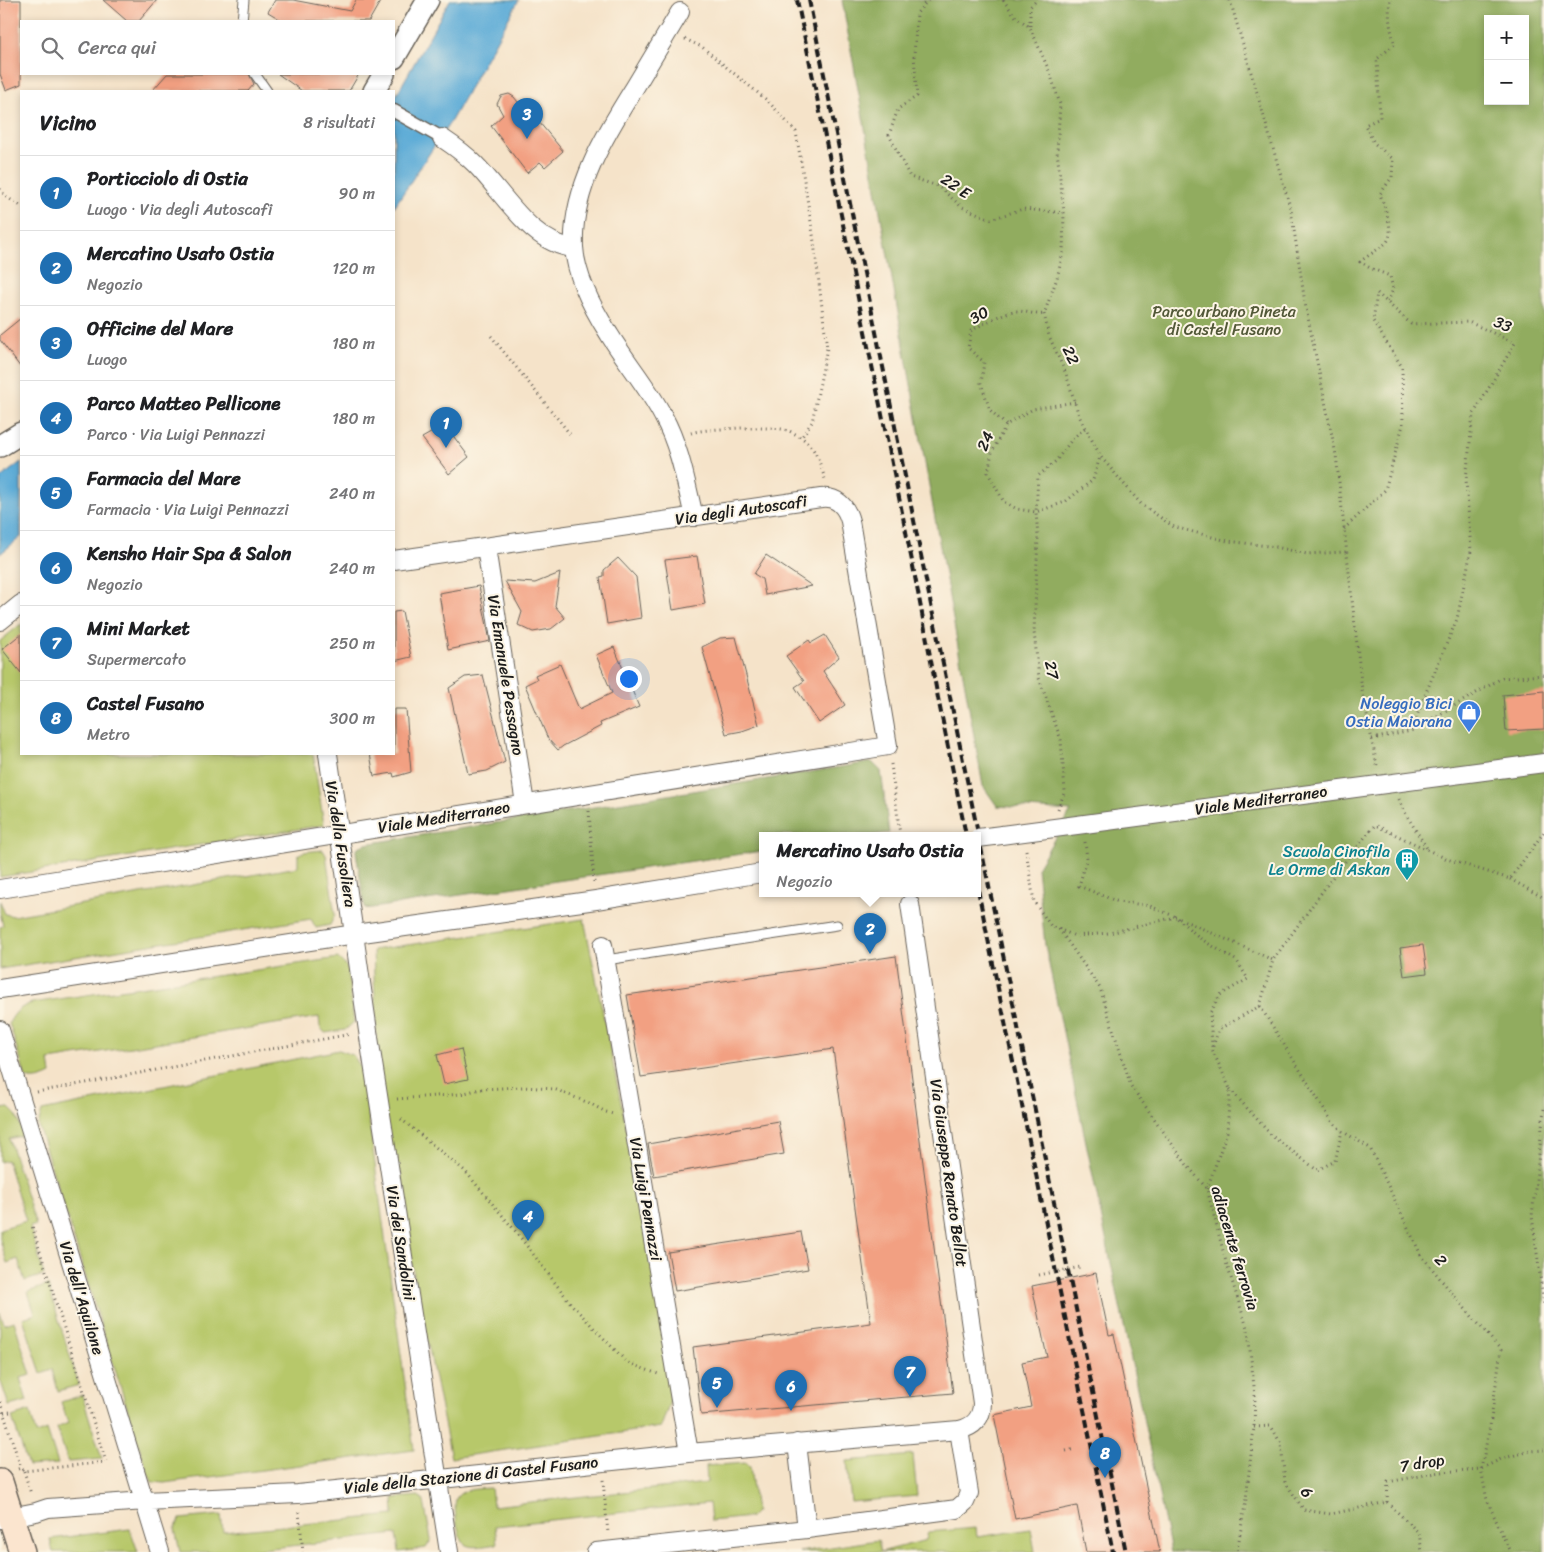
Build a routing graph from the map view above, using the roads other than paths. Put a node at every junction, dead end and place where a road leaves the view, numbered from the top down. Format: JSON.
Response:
{"nodes":[{"id":1,"x":244,"y":0,"type":"edge"},
{"id":2,"x":428,"y":0,"type":"edge"},
{"id":3,"x":680,"y":12,"type":"dead end"},
{"id":4,"x":242,"y":20,"type":"edge"},
{"id":5,"x":395,"y":56,"type":"edge"},
{"id":6,"x":256,"y":75,"type":"edge"},
{"id":7,"x":383,"y":75,"type":"edge"},
{"id":8,"x":266,"y":90,"type":"edge"},
{"id":9,"x":375,"y":90,"type":"edge"},
{"id":10,"x":395,"y":112,"type":"edge"},
{"id":11,"x":442,"y":138,"type":"joint"},
{"id":12,"x":574,"y":248,"type":"junction"},
{"id":13,"x":20,"y":434,"type":"edge"},
{"id":14,"x":0,"y":446,"type":"edge"},
{"id":15,"x":694,"y":517,"type":"junction"},
{"id":16,"x":486,"y":547,"type":"junction"},
{"id":17,"x":395,"y":560,"type":"edge"},
{"id":18,"x":20,"y":605,"type":"edge"},
{"id":19,"x":0,"y":621,"type":"edge"},
{"id":20,"x":888,"y":746,"type":"joint"},
{"id":21,"x":328,"y":755,"type":"edge"},
{"id":22,"x":1544,"y":762,"type":"edge"},
{"id":23,"x":525,"y":804,"type":"junction"},
{"id":24,"x":339,"y":834,"type":"junction"},
{"id":25,"x":986,"y":837,"type":"edge"},
{"id":26,"x":759,"y":873,"type":"edge"},
{"id":27,"x":0,"y":889,"type":"edge"},
{"id":28,"x":910,"y":904,"type":"dead end"},
{"id":29,"x":837,"y":926,"type":"dead end"},
{"id":30,"x":355,"y":934,"type":"junction"},
{"id":31,"x":605,"y":953,"type":"joint"},
{"id":32,"x":0,"y":989,"type":"edge"},
{"id":33,"x":0,"y":1030,"type":"edge"},
{"id":34,"x":3,"y":1051,"type":"edge"},
{"id":35,"x":960,"y":1430,"type":"junction"},
{"id":36,"x":797,"y":1443,"type":"junction"},
{"id":37,"x":689,"y":1452,"type":"junction"},
{"id":38,"x":7,"y":1476,"type":"edge"},
{"id":39,"x":438,"y":1479,"type":"junction"},
{"id":40,"x":145,"y":1501,"type":"junction"},
{"id":41,"x":5,"y":1518,"type":"edge"},
{"id":42,"x":807,"y":1529,"type":"junction"},
{"id":43,"x":603,"y":1551,"type":"edge"},
{"id":44,"x":22,"y":1552,"type":"edge"},
{"id":45,"x":160,"y":1552,"type":"edge"},
{"id":46,"x":449,"y":1552,"type":"edge"}],
"edges":[{"from":1,"to":4,"type":"lane"},
{"from":2,"to":5,"type":"street"},
{"from":3,"to":12,"type":"street"},
{"from":6,"to":8,"type":"lane"},
{"from":7,"to":9,"type":"street"},
{"from":10,"to":11,"type":"street"},
{"from":11,"to":12,"type":"street"},
{"from":12,"to":15,"type":"street"},
{"from":13,"to":14,"type":"street"},
{"from":15,"to":16,"type":"street","name":"Via degli Autoscafi"},
{"from":15,"to":20,"type":"street","name":"Via degli Autoscafi"},
{"from":16,"to":17,"type":"street","name":"Via degli Autoscafi"},
{"from":16,"to":23,"type":"street","name":"Via Emanuele Pessagno"},
{"from":18,"to":19,"type":"street"},
{"from":20,"to":23,"type":"street","name":"Viale Mediterraneo"},
{"from":21,"to":24,"type":"street","name":"Via della Fusoliera"},
{"from":22,"to":25,"type":"street","name":"Viale Mediterraneo"},
{"from":23,"to":24,"type":"street","name":"Viale Mediterraneo"},
{"from":24,"to":27,"type":"street","name":"Viale Mediterraneo"},
{"from":24,"to":30,"type":"street","name":"Via della Fusoliera"},
{"from":26,"to":30,"type":"street"},
{"from":28,"to":35,"type":"street","name":"Via Giuseppe Renato Bellot"},
{"from":29,"to":31,"type":"lane"},
{"from":30,"to":32,"type":"street"},
{"from":30,"to":39,"type":"street","name":"Via dei Sandolini"},
{"from":31,"to":37,"type":"street","name":"Via Luigi Pennazzi"},
{"from":33,"to":34,"type":"street","name":"Via dell'Aquilone"},
{"from":34,"to":40,"type":"street","name":"Via dell'Aquilone"},
{"from":35,"to":36,"type":"street","name":"Viale della Stazione di Castel Fusano"},
{"from":35,"to":42,"type":"street"},
{"from":36,"to":37,"type":"street","name":"Viale della Stazione di Castel Fusano"},
{"from":36,"to":42,"type":"street"},
{"from":37,"to":39,"type":"street","name":"Viale della Stazione di Castel Fusano"},
{"from":38,"to":41,"type":"main road"},
{"from":39,"to":40,"type":"street","name":"Viale della Stazione di Castel Fusano"},
{"from":39,"to":46,"type":"street","name":"Via dei Sandolini"},
{"from":40,"to":41,"type":"street","name":"Viale della Stazione di Castel Fusano"},
{"from":40,"to":45,"type":"street","name":"Via dell'Aquilone"},
{"from":41,"to":44,"type":"main road"},
{"from":42,"to":43,"type":"street"}]}
